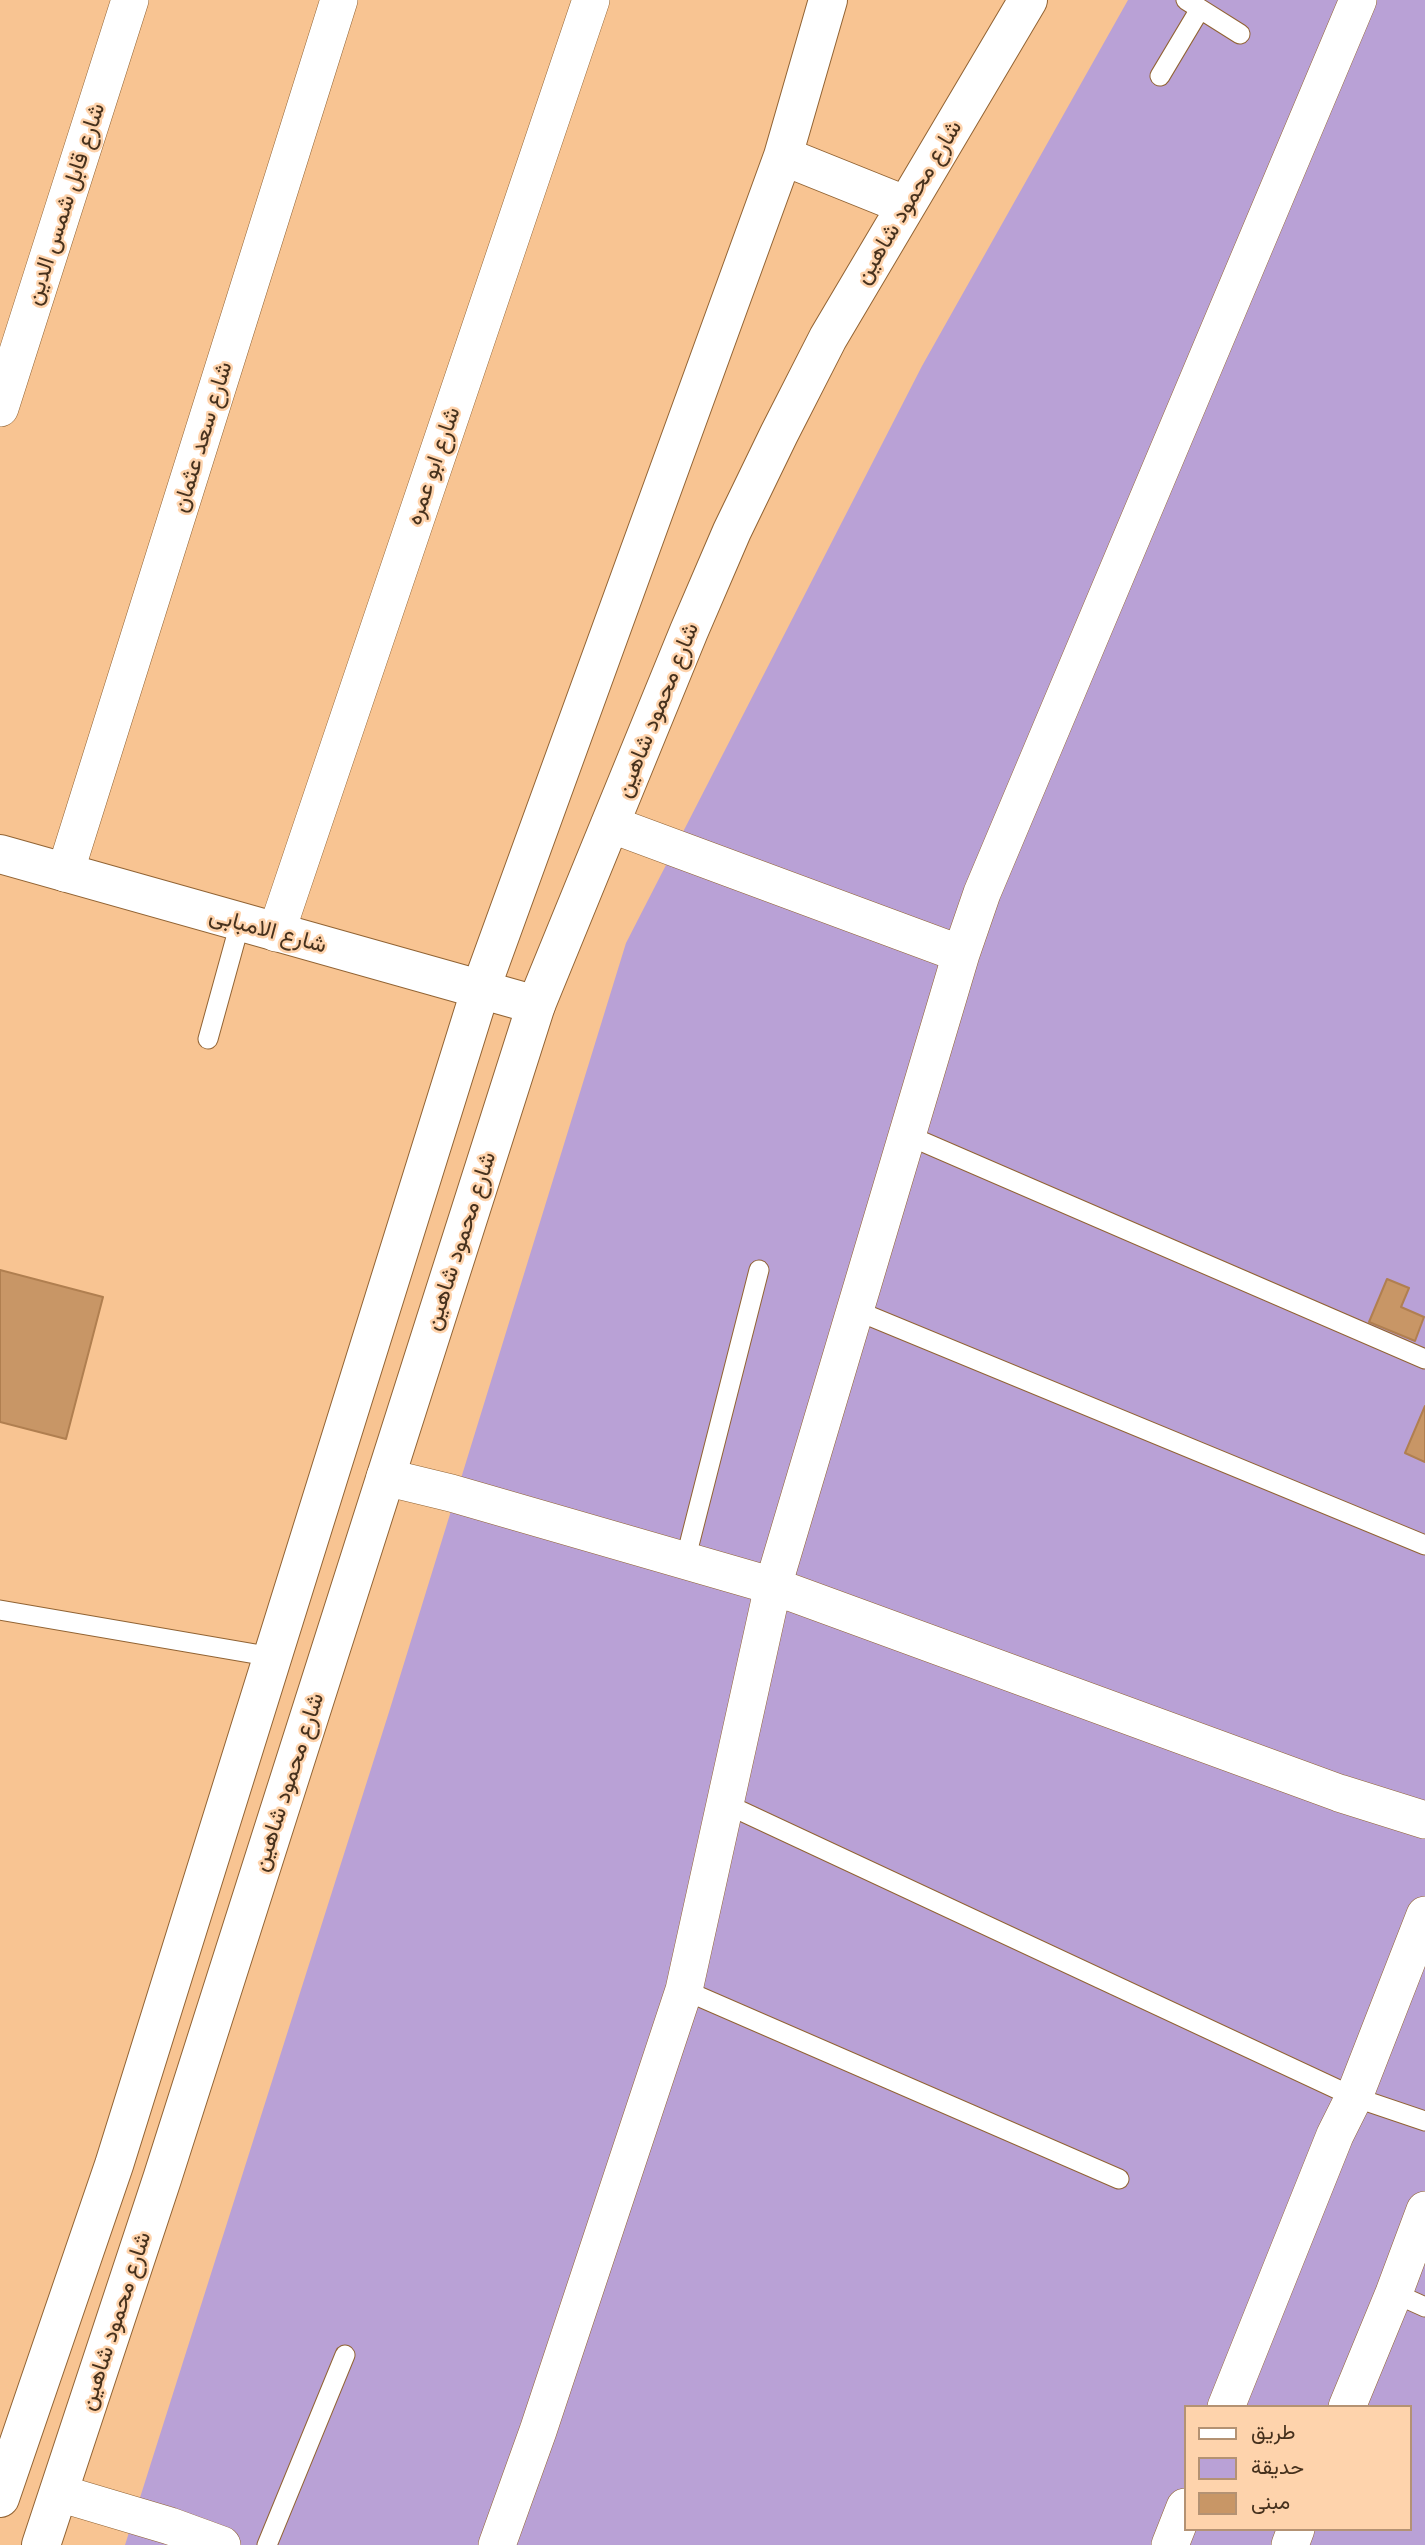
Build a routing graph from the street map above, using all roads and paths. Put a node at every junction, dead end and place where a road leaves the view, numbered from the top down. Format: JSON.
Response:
{"nodes":[{"id":1,"x":130,"y":0,"type":"edge"},
{"id":2,"x":339,"y":0,"type":"edge"},
{"id":3,"x":590,"y":0,"type":"edge"},
{"id":4,"x":828,"y":0,"type":"edge"},
{"id":5,"x":1028,"y":0,"type":"edge"},
{"id":6,"x":1358,"y":0,"type":"edge"},
{"id":7,"x":1193,"y":4,"type":"edge"},
{"id":8,"x":1240,"y":34,"type":"dead end"},
{"id":9,"x":1160,"y":76,"type":"dead end"},
{"id":10,"x":783,"y":156,"type":"junction"},
{"id":11,"x":905,"y":205,"type":"junction"},
{"id":12,"x":0,"y":408,"type":"edge"},
{"id":13,"x":610,"y":824,"type":"junction"},
{"id":14,"x":0,"y":854,"type":"edge"},
{"id":15,"x":65,"y":873,"type":"junction"},
{"id":16,"x":258,"y":928,"type":"junction"},
{"id":17,"x":961,"y":954,"type":"junction"},
{"id":18,"x":481,"y":988,"type":"junction"},
{"id":19,"x":536,"y":1005,"type":"junction"},
{"id":20,"x":208,"y":1040,"type":"dead end"},
{"id":21,"x":907,"y":1135,"type":"junction"},
{"id":22,"x":759,"y":1270,"type":"dead end"},
{"id":23,"x":855,"y":1310,"type":"junction"},
{"id":24,"x":1425,"y":1359,"type":"edge"},
{"id":25,"x":385,"y":1477,"type":"junction"},
{"id":26,"x":1425,"y":1545,"type":"edge"},
{"id":27,"x":685,"y":1561,"type":"junction"},
{"id":28,"x":773,"y":1586,"type":"junction"},
{"id":29,"x":0,"y":1610,"type":"edge"},
{"id":30,"x":273,"y":1657,"type":"junction"},
{"id":31,"x":726,"y":1804,"type":"junction"},
{"id":32,"x":1425,"y":1820,"type":"edge"},
{"id":33,"x":1425,"y":1915,"type":"edge"},
{"id":34,"x":684,"y":1990,"type":"junction"},
{"id":35,"x":1354,"y":2096,"type":"junction"},
{"id":36,"x":1425,"y":2122,"type":"edge"},
{"id":37,"x":114,"y":2165,"type":"junction"},
{"id":38,"x":162,"y":2179,"type":"junction"},
{"id":39,"x":1119,"y":2179,"type":"dead end"},
{"id":40,"x":1425,"y":2210,"type":"edge"},
{"id":41,"x":1410,"y":2300,"type":"edge"},
{"id":42,"x":345,"y":2355,"type":"dead end"},
{"id":43,"x":1227,"y":2405,"type":"edge"},
{"id":44,"x":1348,"y":2405,"type":"edge"},
{"id":45,"x":59,"y":2493,"type":"junction"},
{"id":46,"x":0,"y":2498,"type":"edge"},
{"id":47,"x":1184,"y":2510,"type":"edge"},
{"id":48,"x":41,"y":2545,"type":"edge"},
{"id":49,"x":222,"y":2545,"type":"edge"},
{"id":50,"x":267,"y":2545,"type":"edge"},
{"id":51,"x":497,"y":2545,"type":"edge"},
{"id":52,"x":1170,"y":2545,"type":"edge"}],
"edges":[{"from":1,"to":12,"type":"street","name":"شارع قابل شمس الدين"},
{"from":2,"to":15,"type":"street","name":"شارع سعد عثمان"},
{"from":3,"to":16,"type":"street","name":"شارع ابو عمره"},
{"from":4,"to":10,"type":"main road"},
{"from":5,"to":11,"type":"main road","name":"شارع محمود شاهين"},
{"from":6,"to":17,"type":"street"},
{"from":7,"to":8,"type":"lane"},
{"from":7,"to":9,"type":"lane"},
{"from":10,"to":11,"type":"main road"},
{"from":10,"to":18,"type":"main road"},
{"from":11,"to":13,"type":"main road","name":"شارع محمود شاهين"},
{"from":13,"to":17,"type":"street"},
{"from":13,"to":19,"type":"main road","name":"شارع محمود شاهين"},
{"from":14,"to":15,"type":"main road","name":"شارع الامبابى"},
{"from":15,"to":16,"type":"main road","name":"شارع الامبابى"},
{"from":16,"to":18,"type":"main road","name":"شارع الامبابى"},
{"from":16,"to":20,"type":"lane"},
{"from":17,"to":21,"type":"street"},
{"from":18,"to":19,"type":"main road","name":"شارع الامبابى"},
{"from":18,"to":30,"type":"main road"},
{"from":19,"to":25,"type":"main road","name":"شارع محمود شاهين"},
{"from":21,"to":23,"type":"street"},
{"from":21,"to":24,"type":"lane"},
{"from":22,"to":27,"type":"lane"},
{"from":23,"to":26,"type":"lane"},
{"from":23,"to":28,"type":"street"},
{"from":25,"to":27,"type":"street"},
{"from":25,"to":38,"type":"main road","name":"شارع محمود شاهين"},
{"from":27,"to":28,"type":"street"},
{"from":28,"to":31,"type":"street"},
{"from":28,"to":32,"type":"street"},
{"from":29,"to":30,"type":"lane"},
{"from":30,"to":37,"type":"main road"},
{"from":31,"to":34,"type":"street"},
{"from":31,"to":35,"type":"lane"},
{"from":33,"to":35,"type":"street"},
{"from":34,"to":39,"type":"lane"},
{"from":34,"to":51,"type":"street"},
{"from":35,"to":36,"type":"lane"},
{"from":35,"to":43,"type":"street"},
{"from":37,"to":38,"type":"main road"},
{"from":37,"to":46,"type":"main road"},
{"from":38,"to":45,"type":"main road","name":"شارع محمود شاهين"},
{"from":40,"to":41,"type":"street"},
{"from":41,"to":44,"type":"street"},
{"from":42,"to":50,"type":"lane"},
{"from":45,"to":48,"type":"main road","name":"شارع محمود شاهين"},
{"from":45,"to":49,"type":"street"},
{"from":47,"to":52,"type":"street"}]}
